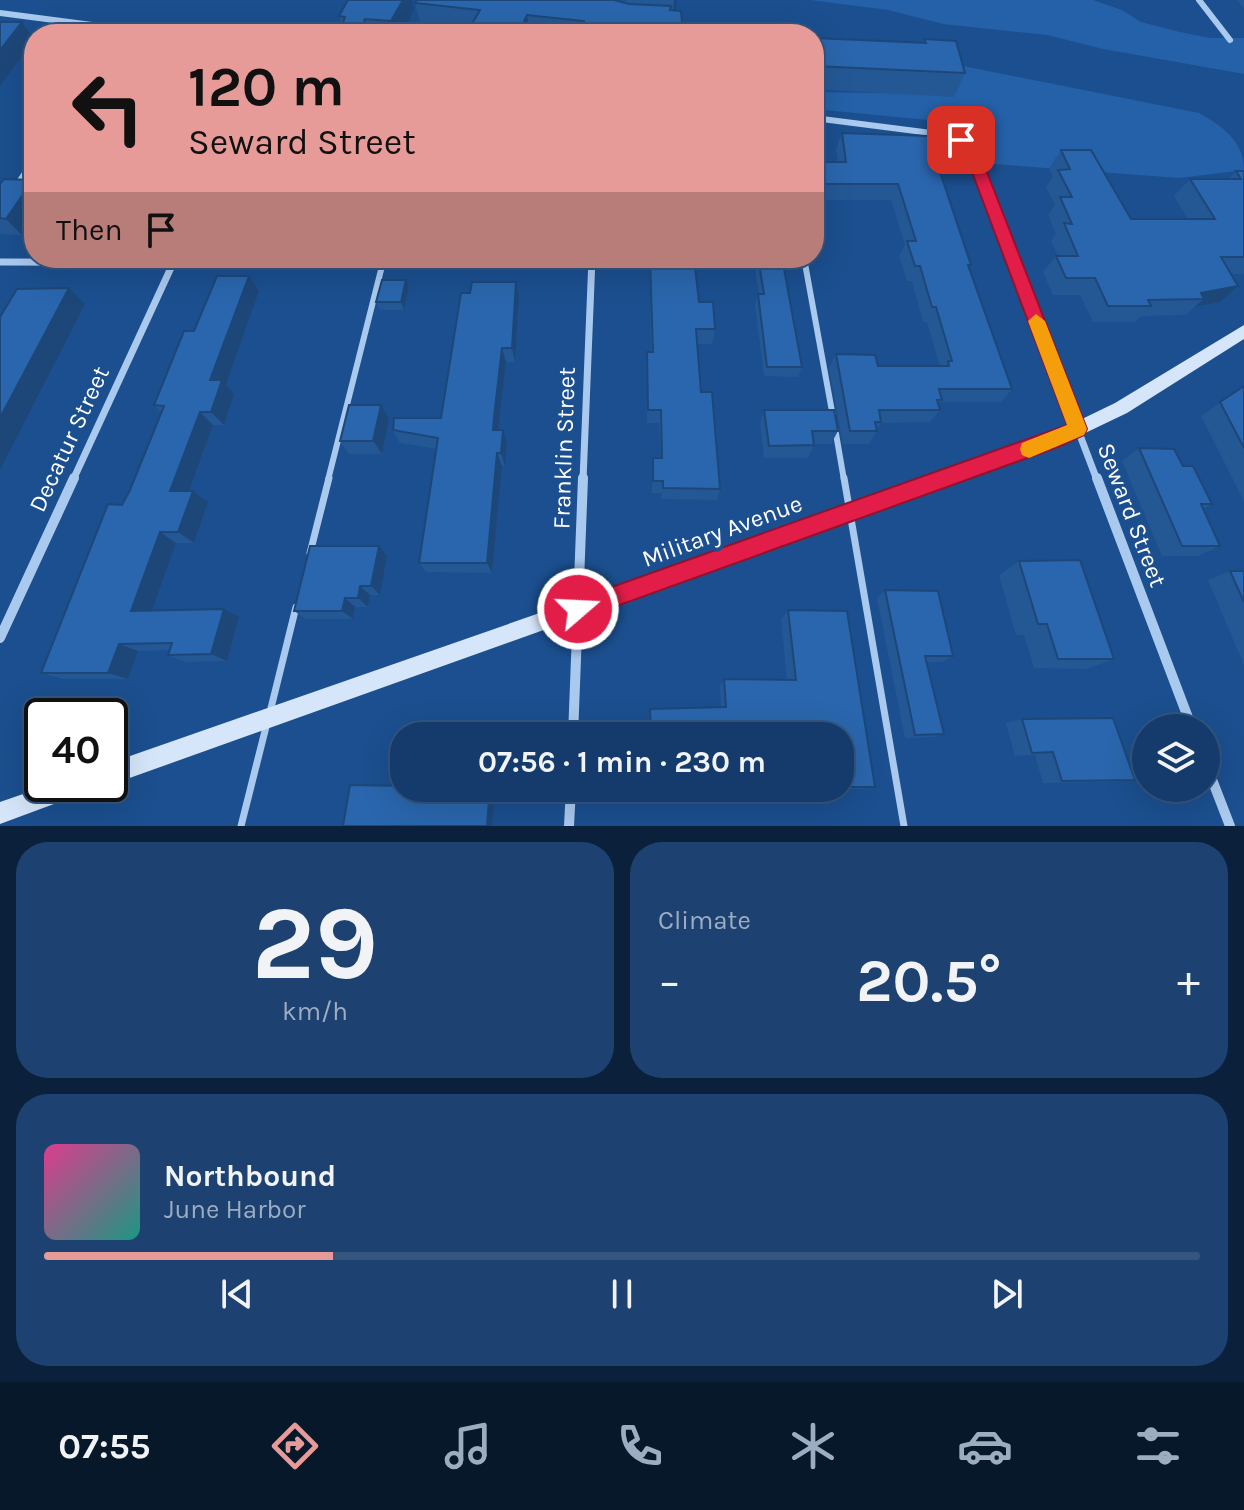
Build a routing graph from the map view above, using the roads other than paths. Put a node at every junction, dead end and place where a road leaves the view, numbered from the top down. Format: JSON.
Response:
{"nodes":[{"id":1,"x":1199,"y":0,"type":"edge"},
{"id":2,"x":0,"y":13,"type":"edge"},
{"id":3,"x":662,"y":23,"type":"edge"},
{"id":4,"x":73,"y":24,"type":"edge"},
{"id":5,"x":688,"y":24,"type":"edge"},
{"id":6,"x":1230,"y":40,"type":"dead end"},
{"id":7,"x":824,"y":119,"type":"edge"},
{"id":8,"x":24,"y":173,"type":"edge"},
{"id":9,"x":8,"y":196,"type":"edge"},
{"id":10,"x":0,"y":262,"type":"edge"},
{"id":11,"x":24,"y":262,"type":"edge"},
{"id":12,"x":170,"y":268,"type":"edge"},
{"id":13,"x":381,"y":268,"type":"edge"},
{"id":14,"x":592,"y":268,"type":"edge"},
{"id":15,"x":806,"y":268,"type":"edge"},
{"id":16,"x":1244,"y":331,"type":"edge"},
{"id":17,"x":1078,"y":429,"type":"junction"},
{"id":18,"x":850,"y":513,"type":"junction"},
{"id":19,"x":306,"y":566,"type":"edge"},
{"id":20,"x":299,"y":596,"type":"edge"},
{"id":21,"x":578,"y":609,"type":"junction"},
{"id":22,"x":0,"y":638,"type":"edge"},
{"id":23,"x":1187,"y":714,"type":"edge"},
{"id":24,"x":268,"y":718,"type":"junction"},
{"id":25,"x":574,"y":722,"type":"edge"},
{"id":26,"x":128,"y":768,"type":"edge"},
{"id":27,"x":1220,"y":800,"type":"edge"},
{"id":28,"x":31,"y":802,"type":"edge"},
{"id":29,"x":570,"y":802,"type":"edge"},
{"id":30,"x":0,"y":813,"type":"edge"},
{"id":31,"x":241,"y":826,"type":"edge"},
{"id":32,"x":569,"y":826,"type":"edge"},
{"id":33,"x":904,"y":826,"type":"edge"},
{"id":34,"x":1230,"y":826,"type":"edge"}],
"edges":[{"from":1,"to":6,"type":"street"},
{"from":2,"to":4,"type":"street"},
{"from":3,"to":5,"type":"lane"},
{"from":7,"to":17,"type":"street","name":"Seward Street"},
{"from":8,"to":9,"type":"lane"},
{"from":10,"to":11,"type":"street"},
{"from":12,"to":22,"type":"street","name":"Decatur Street"},
{"from":13,"to":19,"type":"lane"},
{"from":14,"to":21,"type":"street","name":"Franklin Street"},
{"from":15,"to":18,"type":"lane"},
{"from":16,"to":17,"type":"street","name":"Military Avenue"},
{"from":17,"to":18,"type":"street","name":"Military Avenue"},
{"from":17,"to":23,"type":"street","name":"Seward Street"},
{"from":18,"to":21,"type":"street","name":"Military Avenue"},
{"from":18,"to":33,"type":"lane"},
{"from":20,"to":24,"type":"lane"},
{"from":21,"to":24,"type":"street","name":"Military Avenue"},
{"from":21,"to":25,"type":"street","name":"Franklin Street"},
{"from":24,"to":26,"type":"street","name":"Military Avenue"},
{"from":24,"to":31,"type":"lane"},
{"from":27,"to":34,"type":"street"},
{"from":28,"to":30,"type":"street"},
{"from":29,"to":32,"type":"street"}]}
